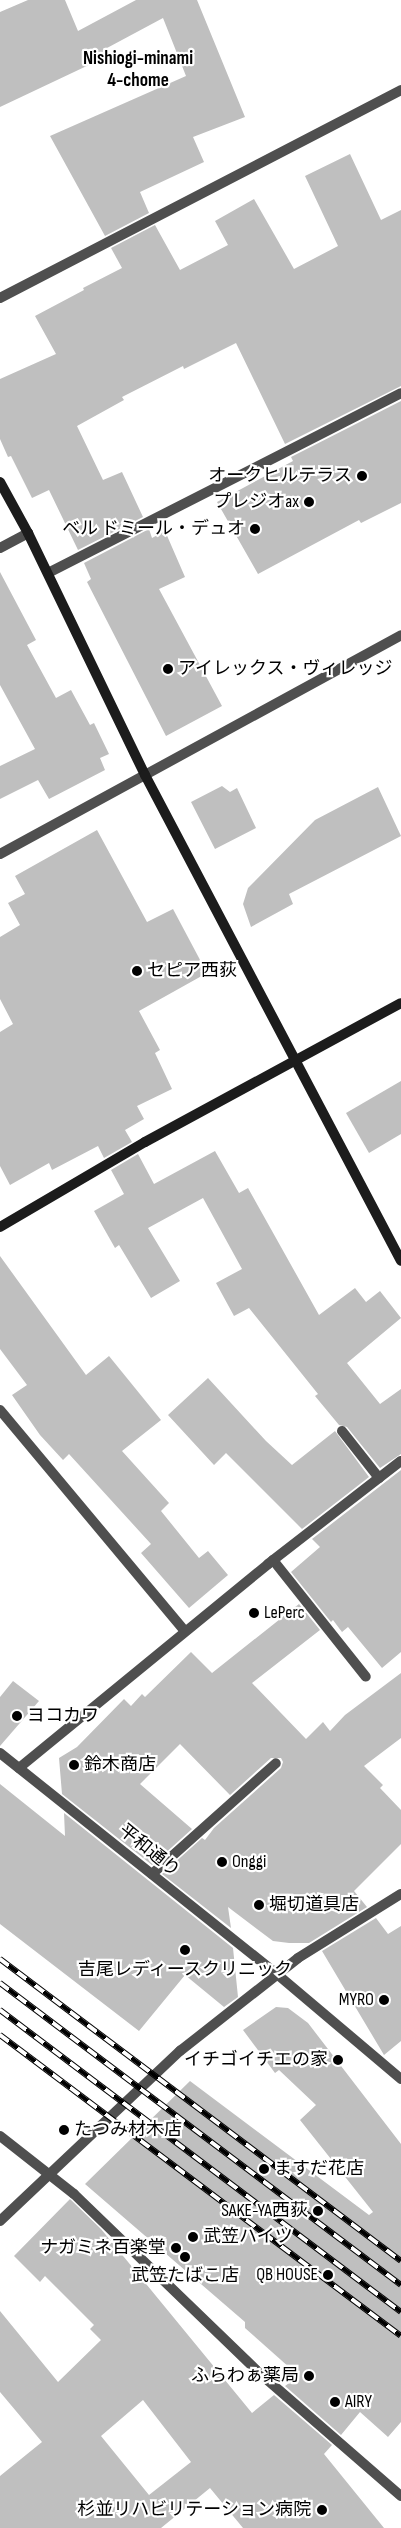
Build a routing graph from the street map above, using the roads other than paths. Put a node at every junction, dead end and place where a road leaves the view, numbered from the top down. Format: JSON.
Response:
{"nodes":[{"id":1,"x":401,"y":90,"type":"edge"},
{"id":2,"x":0,"y":298,"type":"edge"},
{"id":3,"x":401,"y":393,"type":"edge"},
{"id":4,"x":0,"y":482,"type":"edge"},
{"id":5,"x":28,"y":533,"type":"junction"},
{"id":6,"x":0,"y":548,"type":"edge"},
{"id":7,"x":48,"y":573,"type":"junction"},
{"id":8,"x":401,"y":635,"type":"edge"},
{"id":9,"x":145,"y":775,"type":"junction"},
{"id":10,"x":0,"y":854,"type":"edge"},
{"id":11,"x":401,"y":1003,"type":"edge"},
{"id":12,"x":297,"y":1060,"type":"junction"},
{"id":13,"x":0,"y":1227,"type":"edge"},
{"id":14,"x":401,"y":1261,"type":"edge"},
{"id":15,"x":0,"y":1410,"type":"edge"},
{"id":16,"x":342,"y":1431,"type":"dead end"},
{"id":17,"x":401,"y":1461,"type":"edge"},
{"id":18,"x":378,"y":1478,"type":"junction"},
{"id":19,"x":273,"y":1560,"type":"junction"},
{"id":20,"x":184,"y":1631,"type":"junction"},
{"id":21,"x":366,"y":1677,"type":"dead end"},
{"id":22,"x":0,"y":1753,"type":"edge"},
{"id":23,"x":276,"y":1762,"type":"dead end"},
{"id":24,"x":19,"y":1768,"type":"junction"},
{"id":25,"x":152,"y":1874,"type":"junction"},
{"id":26,"x":401,"y":1894,"type":"edge"},
{"id":27,"x":278,"y":1975,"type":"junction"},
{"id":28,"x":401,"y":2079,"type":"edge"},
{"id":29,"x":0,"y":2136,"type":"edge"},
{"id":30,"x":50,"y":2176,"type":"junction"},
{"id":31,"x":0,"y":2221,"type":"edge"},
{"id":32,"x":401,"y":2496,"type":"edge"}],
"edges":[{"from":1,"to":2,"type":"street"},
{"from":3,"to":7,"type":"street"},
{"from":4,"to":5,"type":"street"},
{"from":5,"to":6,"type":"street"},
{"from":5,"to":7,"type":"street"},
{"from":7,"to":9,"type":"street"},
{"from":8,"to":9,"type":"street"},
{"from":9,"to":10,"type":"street"},
{"from":9,"to":12,"type":"street"},
{"from":11,"to":12,"type":"street"},
{"from":12,"to":13,"type":"street"},
{"from":12,"to":14,"type":"street"},
{"from":15,"to":20,"type":"street"},
{"from":16,"to":18,"type":"street"},
{"from":17,"to":18,"type":"street"},
{"from":18,"to":19,"type":"street"},
{"from":19,"to":20,"type":"street"},
{"from":19,"to":21,"type":"street"},
{"from":20,"to":24,"type":"street"},
{"from":22,"to":24,"type":"street","name":"平和通り"},
{"from":23,"to":25,"type":"street"},
{"from":24,"to":25,"type":"street","name":"平和通り"},
{"from":25,"to":27,"type":"street","name":"平和通り"},
{"from":26,"to":27,"type":"street"},
{"from":27,"to":28,"type":"street","name":"平和通り"},
{"from":27,"to":30,"type":"street"},
{"from":29,"to":30,"type":"street"},
{"from":30,"to":31,"type":"street"},
{"from":30,"to":32,"type":"street"}]}
